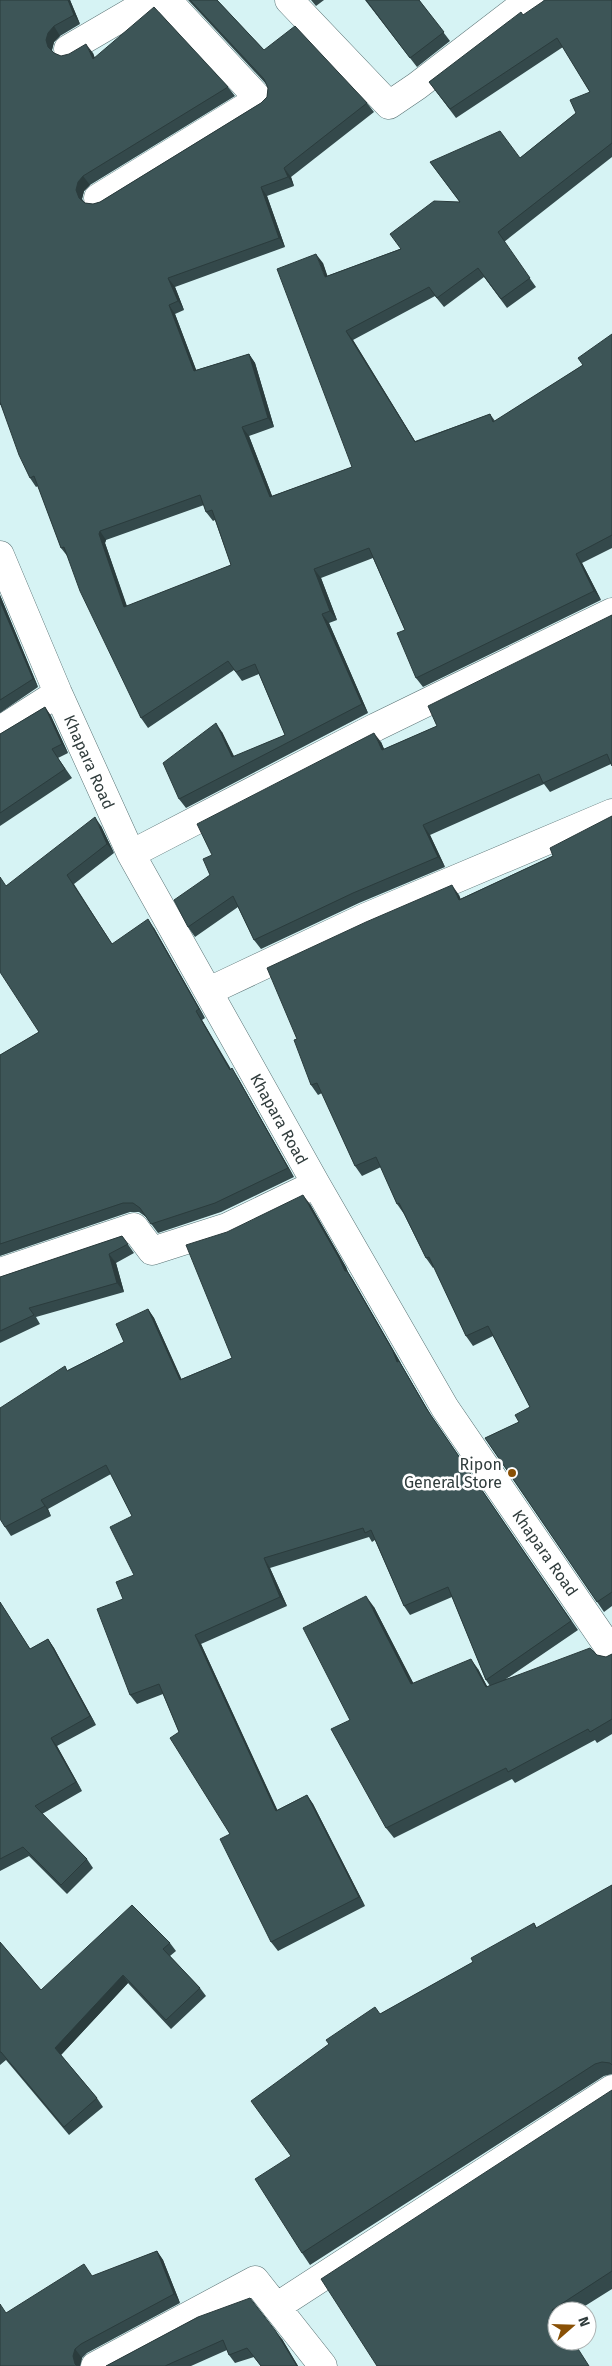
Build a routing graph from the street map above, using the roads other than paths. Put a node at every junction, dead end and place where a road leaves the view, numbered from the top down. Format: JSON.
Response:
{"nodes":[{"id":1,"x":152,"y":0,"type":"edge"},
{"id":2,"x":167,"y":0,"type":"edge"},
{"id":3,"x":289,"y":0,"type":"edge"},
{"id":4,"x":529,"y":0,"type":"edge"},
{"id":5,"x":68,"y":49,"type":"dead end"},
{"id":6,"x":98,"y":198,"type":"dead end"},
{"id":7,"x":0,"y":555,"type":"edge"},
{"id":8,"x":612,"y":612,"type":"edge"},
{"id":9,"x":58,"y":693,"type":"junction"},
{"id":10,"x":0,"y":730,"type":"edge"},
{"id":11,"x":612,"y":814,"type":"edge"},
{"id":12,"x":131,"y":854,"type":"junction"},
{"id":13,"x":209,"y":991,"type":"junction"},
{"id":14,"x":316,"y":1184,"type":"junction"},
{"id":15,"x":0,"y":1272,"type":"edge"},
{"id":16,"x":604,"y":1622,"type":"edge"},
{"id":17,"x":612,"y":1652,"type":"edge"},
{"id":18,"x":612,"y":2089,"type":"edge"},
{"id":19,"x":276,"y":2307,"type":"junction"},
{"id":20,"x":95,"y":2366,"type":"edge"},
{"id":21,"x":323,"y":2366,"type":"edge"}],
"edges":[{"from":1,"to":5,"type":"street"},
{"from":2,"to":6,"type":"street"},
{"from":3,"to":4,"type":"street"},
{"from":7,"to":9,"type":"street","name":"Khapara Road"},
{"from":8,"to":12,"type":"street"},
{"from":9,"to":10,"type":"street"},
{"from":9,"to":12,"type":"street","name":"Khapara Road"},
{"from":11,"to":13,"type":"street"},
{"from":12,"to":13,"type":"street","name":"Khapara Road"},
{"from":13,"to":14,"type":"street","name":"Khapara Road"},
{"from":14,"to":15,"type":"street"},
{"from":14,"to":16,"type":"street","name":"Khapara Road"},
{"from":16,"to":17,"type":"street","name":"Khapara Road"},
{"from":18,"to":19,"type":"street"},
{"from":19,"to":20,"type":"street"},
{"from":19,"to":21,"type":"street"}]}
